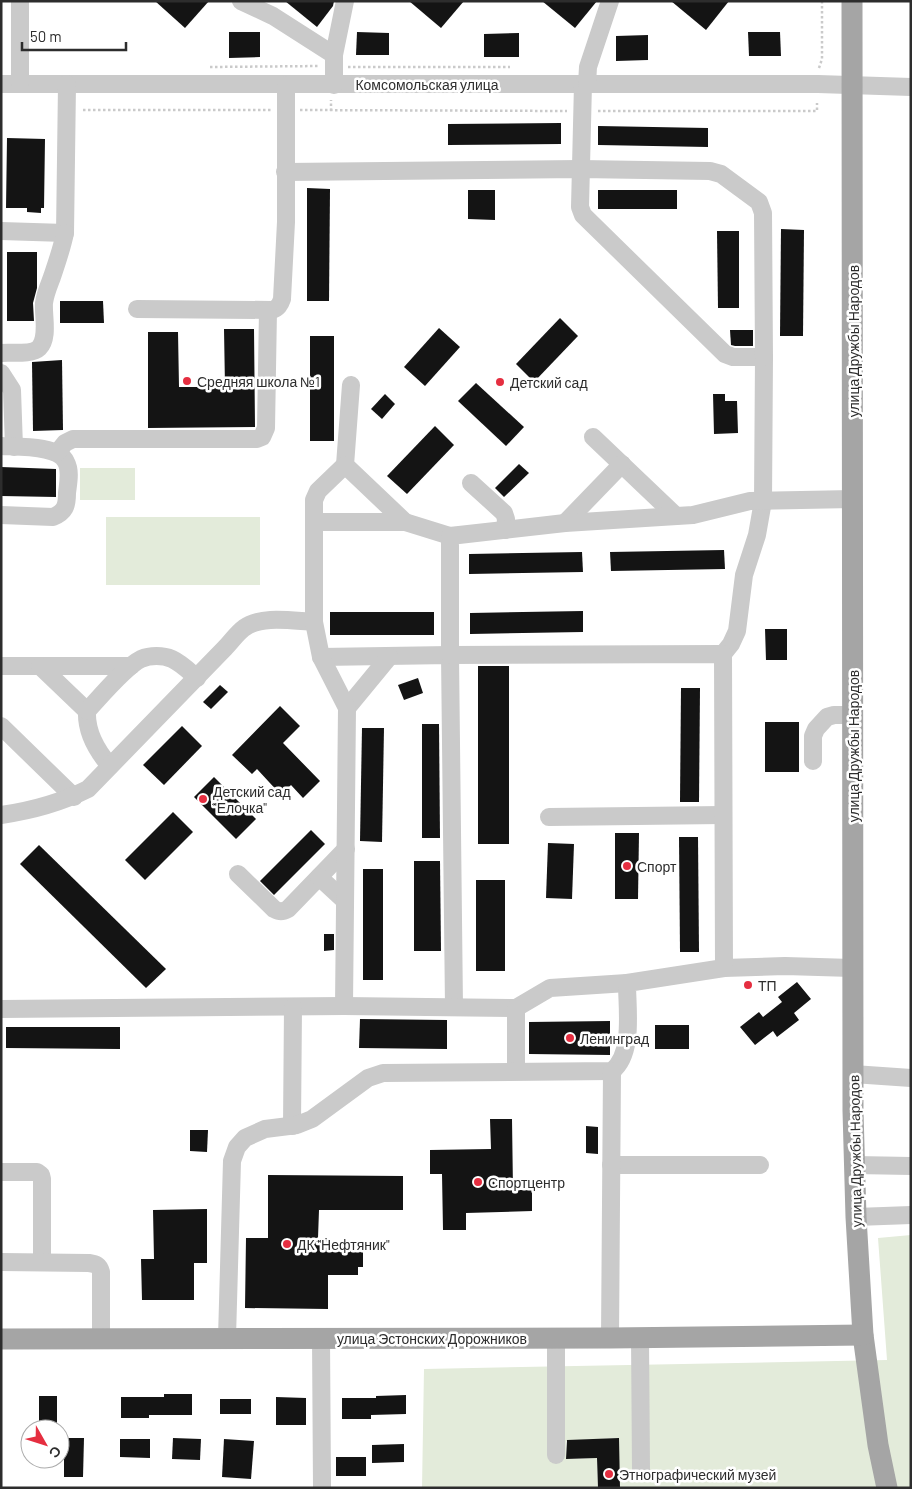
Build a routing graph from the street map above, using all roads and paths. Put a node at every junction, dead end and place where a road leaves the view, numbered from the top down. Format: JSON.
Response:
{"nodes":[{"id":1,"x":20,"y":1,"type":"edge"},
{"id":2,"x":241,"y":1,"type":"edge"},
{"id":3,"x":344,"y":1,"type":"edge"},
{"id":4,"x":610,"y":1,"type":"edge"},
{"id":5,"x":822,"y":1,"type":"edge"},
{"id":6,"x":852,"y":1,"type":"edge"},
{"id":7,"x":334,"y":55,"type":"junction"},
{"id":8,"x":818,"y":70,"type":"dead end"},
{"id":9,"x":1,"y":84,"type":"edge"},
{"id":10,"x":20,"y":84,"type":"junction"},
{"id":11,"x":67,"y":84,"type":"junction"},
{"id":12,"x":585,"y":84,"type":"junction"},
{"id":13,"x":286,"y":85,"type":"junction"},
{"id":14,"x":334,"y":85,"type":"junction"},
{"id":15,"x":852,"y":85,"type":"junction"},
{"id":16,"x":911,"y":87,"type":"edge"},
{"id":17,"x":817,"y":103,"type":"dead end"},
{"id":18,"x":67,"y":110,"type":"junction"},
{"id":19,"x":286,"y":110,"type":"junction"},
{"id":20,"x":582,"y":110,"type":"junction"},
{"id":21,"x":580,"y":169,"type":"junction"},
{"id":22,"x":285,"y":172,"type":"junction"},
{"id":23,"x":1,"y":231,"type":"edge"},
{"id":24,"x":65,"y":233,"type":"junction"},
{"id":25,"x":137,"y":309,"type":"dead end"},
{"id":26,"x":268,"y":310,"type":"junction"},
{"id":27,"x":7,"y":352,"type":"edge"},
{"id":28,"x":764,"y":358,"type":"junction"},
{"id":29,"x":1,"y":374,"type":"edge"},
{"id":30,"x":351,"y":385,"type":"dead end"},
{"id":31,"x":12,"y":390,"type":"junction"},
{"id":32,"x":593,"y":437,"type":"dead end"},
{"id":33,"x":8,"y":446,"type":"edge"},
{"id":34,"x":57,"y":453,"type":"junction"},
{"id":35,"x":622,"y":464,"type":"junction"},
{"id":36,"x":345,"y":465,"type":"junction"},
{"id":37,"x":471,"y":482,"type":"dead end"},
{"id":38,"x":853,"y":499,"type":"junction"},
{"id":39,"x":763,"y":501,"type":"junction"},
{"id":40,"x":1,"y":516,"type":"edge"},
{"id":41,"x":676,"y":516,"type":"junction"},
{"id":42,"x":314,"y":522,"type":"junction"},
{"id":43,"x":405,"y":522,"type":"junction"},
{"id":44,"x":564,"y":523,"type":"junction"},
{"id":45,"x":505,"y":530,"type":"junction"},
{"id":46,"x":450,"y":536,"type":"junction"},
{"id":47,"x":314,"y":622,"type":"junction"},
{"id":48,"x":722,"y":654,"type":"junction"},
{"id":49,"x":450,"y":655,"type":"junction"},
{"id":50,"x":321,"y":657,"type":"junction"},
{"id":51,"x":389,"y":657,"type":"junction"},
{"id":52,"x":1,"y":666,"type":"edge"},
{"id":53,"x":40,"y":666,"type":"junction"},
{"id":54,"x":131,"y":666,"type":"junction"},
{"id":55,"x":196,"y":678,"type":"junction"},
{"id":56,"x":347,"y":708,"type":"junction"},
{"id":57,"x":87,"y":711,"type":"junction"},
{"id":58,"x":853,"y":715,"type":"junction"},
{"id":59,"x":1,"y":726,"type":"edge"},
{"id":60,"x":813,"y":761,"type":"dead end"},
{"id":61,"x":110,"y":766,"type":"junction"},
{"id":62,"x":74,"y":797,"type":"junction"},
{"id":63,"x":1,"y":815,"type":"edge"},
{"id":64,"x":723,"y":815,"type":"junction"},
{"id":65,"x":549,"y":817,"type":"dead end"},
{"id":66,"x":346,"y":849,"type":"junction"},
{"id":67,"x":238,"y":874,"type":"dead end"},
{"id":68,"x":318,"y":877,"type":"junction"},
{"id":69,"x":345,"y":902,"type":"junction"},
{"id":70,"x":724,"y":968,"type":"junction"},
{"id":71,"x":852,"y":968,"type":"junction"},
{"id":72,"x":627,"y":984,"type":"junction"},
{"id":73,"x":344,"y":1006,"type":"junction"},
{"id":74,"x":293,"y":1007,"type":"junction"},
{"id":75,"x":454,"y":1007,"type":"junction"},
{"id":76,"x":1,"y":1008,"type":"edge"},
{"id":77,"x":516,"y":1008,"type":"junction"},
{"id":78,"x":516,"y":1071,"type":"junction"},
{"id":79,"x":612,"y":1071,"type":"junction"},
{"id":80,"x":853,"y":1074,"type":"junction"},
{"id":81,"x":911,"y":1078,"type":"edge"},
{"id":82,"x":292,"y":1126,"type":"junction"},
{"id":83,"x":855,"y":1165,"type":"junction"},
{"id":84,"x":611,"y":1166,"type":"junction"},
{"id":85,"x":760,"y":1166,"type":"dead end"},
{"id":86,"x":911,"y":1166,"type":"edge"},
{"id":87,"x":1,"y":1172,"type":"edge"},
{"id":88,"x":911,"y":1215,"type":"edge"},
{"id":89,"x":856,"y":1217,"type":"junction"},
{"id":90,"x":1,"y":1262,"type":"edge"},
{"id":91,"x":42,"y":1262,"type":"junction"},
{"id":92,"x":863,"y":1335,"type":"junction"},
{"id":93,"x":640,"y":1337,"type":"junction"},
{"id":94,"x":227,"y":1338,"type":"junction"},
{"id":95,"x":321,"y":1338,"type":"junction"},
{"id":96,"x":556,"y":1338,"type":"junction"},
{"id":97,"x":610,"y":1338,"type":"junction"},
{"id":98,"x":1,"y":1339,"type":"edge"},
{"id":99,"x":101,"y":1339,"type":"junction"},
{"id":100,"x":556,"y":1455,"type":"dead end"},
{"id":101,"x":641,"y":1470,"type":"dead end"},
{"id":102,"x":322,"y":1488,"type":"edge"},
{"id":103,"x":887,"y":1488,"type":"edge"}],
"edges":[{"from":1,"to":10,"type":"street"},
{"from":2,"to":7,"type":"street"},
{"from":3,"to":7,"type":"street"},
{"from":4,"to":12,"type":"street"},
{"from":5,"to":8,"type":"path"},
{"from":6,"to":15,"type":"main road","name":"улица Дружбы Народов"},
{"from":7,"to":14,"type":"street"},
{"from":9,"to":10,"type":"street","name":"Комсомольская улица"},
{"from":10,"to":11,"type":"street","name":"Комсомольская улица"},
{"from":11,"to":13,"type":"street","name":"Комсомольская улица"},
{"from":11,"to":18,"type":"street"},
{"from":12,"to":14,"type":"street","name":"Комсомольская улица"},
{"from":12,"to":15,"type":"street","name":"Комсомольская улица"},
{"from":12,"to":20,"type":"street"},
{"from":13,"to":14,"type":"street","name":"Комсомольская улица"},
{"from":13,"to":19,"type":"street"},
{"from":15,"to":16,"type":"street","name":"Комсомольская улица"},
{"from":15,"to":38,"type":"main road","name":"улица Дружбы Народов"},
{"from":17,"to":20,"type":"path"},
{"from":18,"to":19,"type":"path"},
{"from":18,"to":24,"type":"street"},
{"from":19,"to":20,"type":"path"},
{"from":19,"to":22,"type":"street"},
{"from":20,"to":21,"type":"street"},
{"from":21,"to":22,"type":"street"},
{"from":21,"to":28,"type":"street"},
{"from":21,"to":28,"type":"street"},
{"from":22,"to":26,"type":"street"},
{"from":23,"to":24,"type":"street"},
{"from":24,"to":27,"type":"street"},
{"from":25,"to":26,"type":"street"},
{"from":26,"to":34,"type":"street"},
{"from":27,"to":31,"type":"street"},
{"from":28,"to":39,"type":"street"},
{"from":29,"to":31,"type":"street"},
{"from":30,"to":36,"type":"street"},
{"from":31,"to":33,"type":"street"},
{"from":32,"to":35,"type":"street"},
{"from":33,"to":34,"type":"street"},
{"from":34,"to":40,"type":"street"},
{"from":35,"to":41,"type":"street"},
{"from":35,"to":44,"type":"street"},
{"from":36,"to":42,"type":"street"},
{"from":36,"to":43,"type":"street"},
{"from":37,"to":45,"type":"street"},
{"from":38,"to":39,"type":"street"},
{"from":38,"to":58,"type":"main road","name":"улица Дружбы Народов"},
{"from":39,"to":41,"type":"street"},
{"from":39,"to":48,"type":"street"},
{"from":41,"to":44,"type":"street"},
{"from":42,"to":43,"type":"street"},
{"from":42,"to":47,"type":"street"},
{"from":43,"to":46,"type":"street"},
{"from":44,"to":45,"type":"street"},
{"from":45,"to":46,"type":"street"},
{"from":46,"to":49,"type":"street"},
{"from":47,"to":50,"type":"street"},
{"from":47,"to":55,"type":"street"},
{"from":48,"to":49,"type":"street"},
{"from":48,"to":64,"type":"street"},
{"from":49,"to":51,"type":"street"},
{"from":49,"to":75,"type":"street"},
{"from":50,"to":51,"type":"street"},
{"from":50,"to":56,"type":"street"},
{"from":51,"to":56,"type":"street"},
{"from":52,"to":53,"type":"street"},
{"from":53,"to":54,"type":"street"},
{"from":53,"to":57,"type":"street"},
{"from":54,"to":55,"type":"street"},
{"from":54,"to":57,"type":"street"},
{"from":55,"to":61,"type":"street"},
{"from":56,"to":66,"type":"street"},
{"from":57,"to":61,"type":"street"},
{"from":58,"to":60,"type":"street"},
{"from":58,"to":71,"type":"main road","name":"улица Дружбы Народов"},
{"from":59,"to":62,"type":"street"},
{"from":61,"to":62,"type":"street"},
{"from":62,"to":63,"type":"street"},
{"from":64,"to":65,"type":"street"},
{"from":64,"to":70,"type":"street"},
{"from":66,"to":68,"type":"street"},
{"from":66,"to":69,"type":"street"},
{"from":67,"to":68,"type":"street"},
{"from":68,"to":69,"type":"street"},
{"from":69,"to":73,"type":"street"},
{"from":70,"to":71,"type":"street"},
{"from":70,"to":72,"type":"street"},
{"from":71,"to":80,"type":"main road","name":"улица Дружбы Народов"},
{"from":72,"to":77,"type":"street"},
{"from":72,"to":79,"type":"street"},
{"from":73,"to":74,"type":"street"},
{"from":73,"to":75,"type":"street"},
{"from":74,"to":76,"type":"street"},
{"from":74,"to":82,"type":"street"},
{"from":75,"to":77,"type":"street"},
{"from":77,"to":78,"type":"street"},
{"from":78,"to":79,"type":"street"},
{"from":78,"to":82,"type":"street"},
{"from":79,"to":84,"type":"street"},
{"from":80,"to":81,"type":"street"},
{"from":80,"to":83,"type":"main road","name":"улица Дружбы Народов"},
{"from":82,"to":94,"type":"street"},
{"from":83,"to":86,"type":"street"},
{"from":83,"to":89,"type":"main road","name":"улица Дружбы Народов"},
{"from":84,"to":85,"type":"street"},
{"from":84,"to":97,"type":"street"},
{"from":87,"to":91,"type":"street"},
{"from":88,"to":89,"type":"street"},
{"from":89,"to":92,"type":"main road","name":"улица Дружбы Народов"},
{"from":90,"to":91,"type":"street"},
{"from":91,"to":99,"type":"street"},
{"from":92,"to":93,"type":"main road","name":"улица Эстонских Дорожников"},
{"from":92,"to":103,"type":"main road","name":"улица Дружбы Народов"},
{"from":93,"to":97,"type":"main road","name":"улица Эстонских Дорожников"},
{"from":93,"to":101,"type":"street"},
{"from":94,"to":95,"type":"main road","name":"улица Эстонских Дорожников"},
{"from":94,"to":99,"type":"main road","name":"улица Эстонских Дорожников"},
{"from":95,"to":96,"type":"main road","name":"улица Эстонских Дорожников"},
{"from":95,"to":102,"type":"street"},
{"from":96,"to":97,"type":"main road","name":"улица Эстонских Дорожников"},
{"from":96,"to":100,"type":"street"},
{"from":98,"to":99,"type":"main road","name":"улица Эстонских Дорожников"}]}
